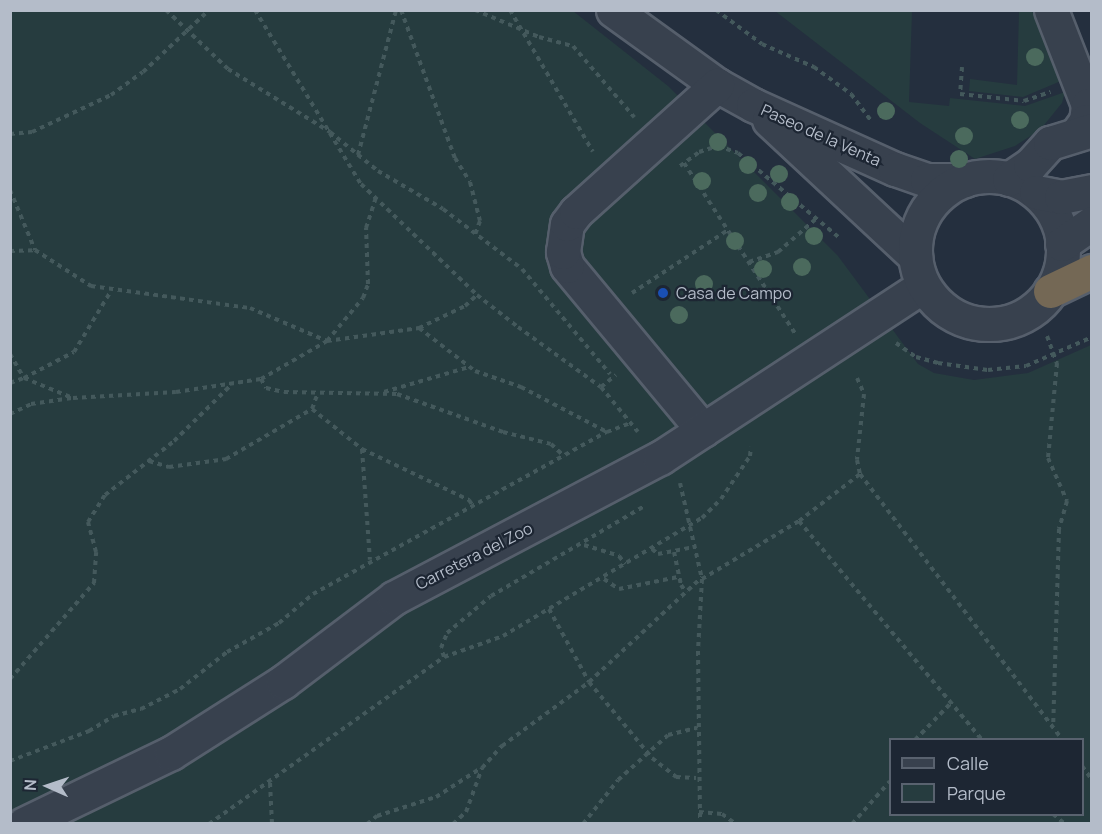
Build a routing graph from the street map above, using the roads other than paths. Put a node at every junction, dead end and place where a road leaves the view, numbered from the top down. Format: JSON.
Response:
{"nodes":[{"id":1,"x":613,"y":10,"type":"edge"},
{"id":2,"x":1051,"y":10,"type":"edge"},
{"id":3,"x":717,"y":85,"type":"junction"},
{"id":4,"x":753,"y":105,"type":"junction"},
{"id":5,"x":1085,"y":131,"type":"edge"},
{"id":6,"x":965,"y":180,"type":"junction"},
{"id":7,"x":1023,"y":185,"type":"junction"},
{"id":8,"x":1092,"y":191,"type":"edge"},
{"id":9,"x":1092,"y":223,"type":"edge"},
{"id":10,"x":1062,"y":244,"type":"junction"},
{"id":11,"x":1092,"y":264,"type":"edge"},
{"id":12,"x":919,"y":271,"type":"junction"},
{"id":13,"x":1092,"y":271,"type":"edge"},
{"id":14,"x":1054,"y":285,"type":"junction"},
{"id":15,"x":703,"y":430,"type":"junction"},
{"id":16,"x":24,"y":824,"type":"edge"}],
"edges":[{"from":1,"to":3,"type":"street"},
{"from":2,"to":5,"type":"street"},
{"from":3,"to":4,"type":"street"},
{"from":3,"to":15,"type":"street"},
{"from":4,"to":6,"type":"street","name":"Paseo de la Venta"},
{"from":4,"to":12,"type":"street","name":"Paseo de la Venta"},
{"from":5,"to":7,"type":"street"},
{"from":6,"to":7,"type":"street"},
{"from":6,"to":12,"type":"street"},
{"from":7,"to":8,"type":"street"},
{"from":7,"to":10,"type":"street"},
{"from":9,"to":10,"type":"street"},
{"from":10,"to":14,"type":"street"},
{"from":11,"to":14,"type":"highway"},
{"from":12,"to":14,"type":"street"},
{"from":12,"to":15,"type":"street","name":"Carretera del Zoo"},
{"from":13,"to":14,"type":"highway"},
{"from":15,"to":16,"type":"street","name":"Carretera del Zoo"}]}
